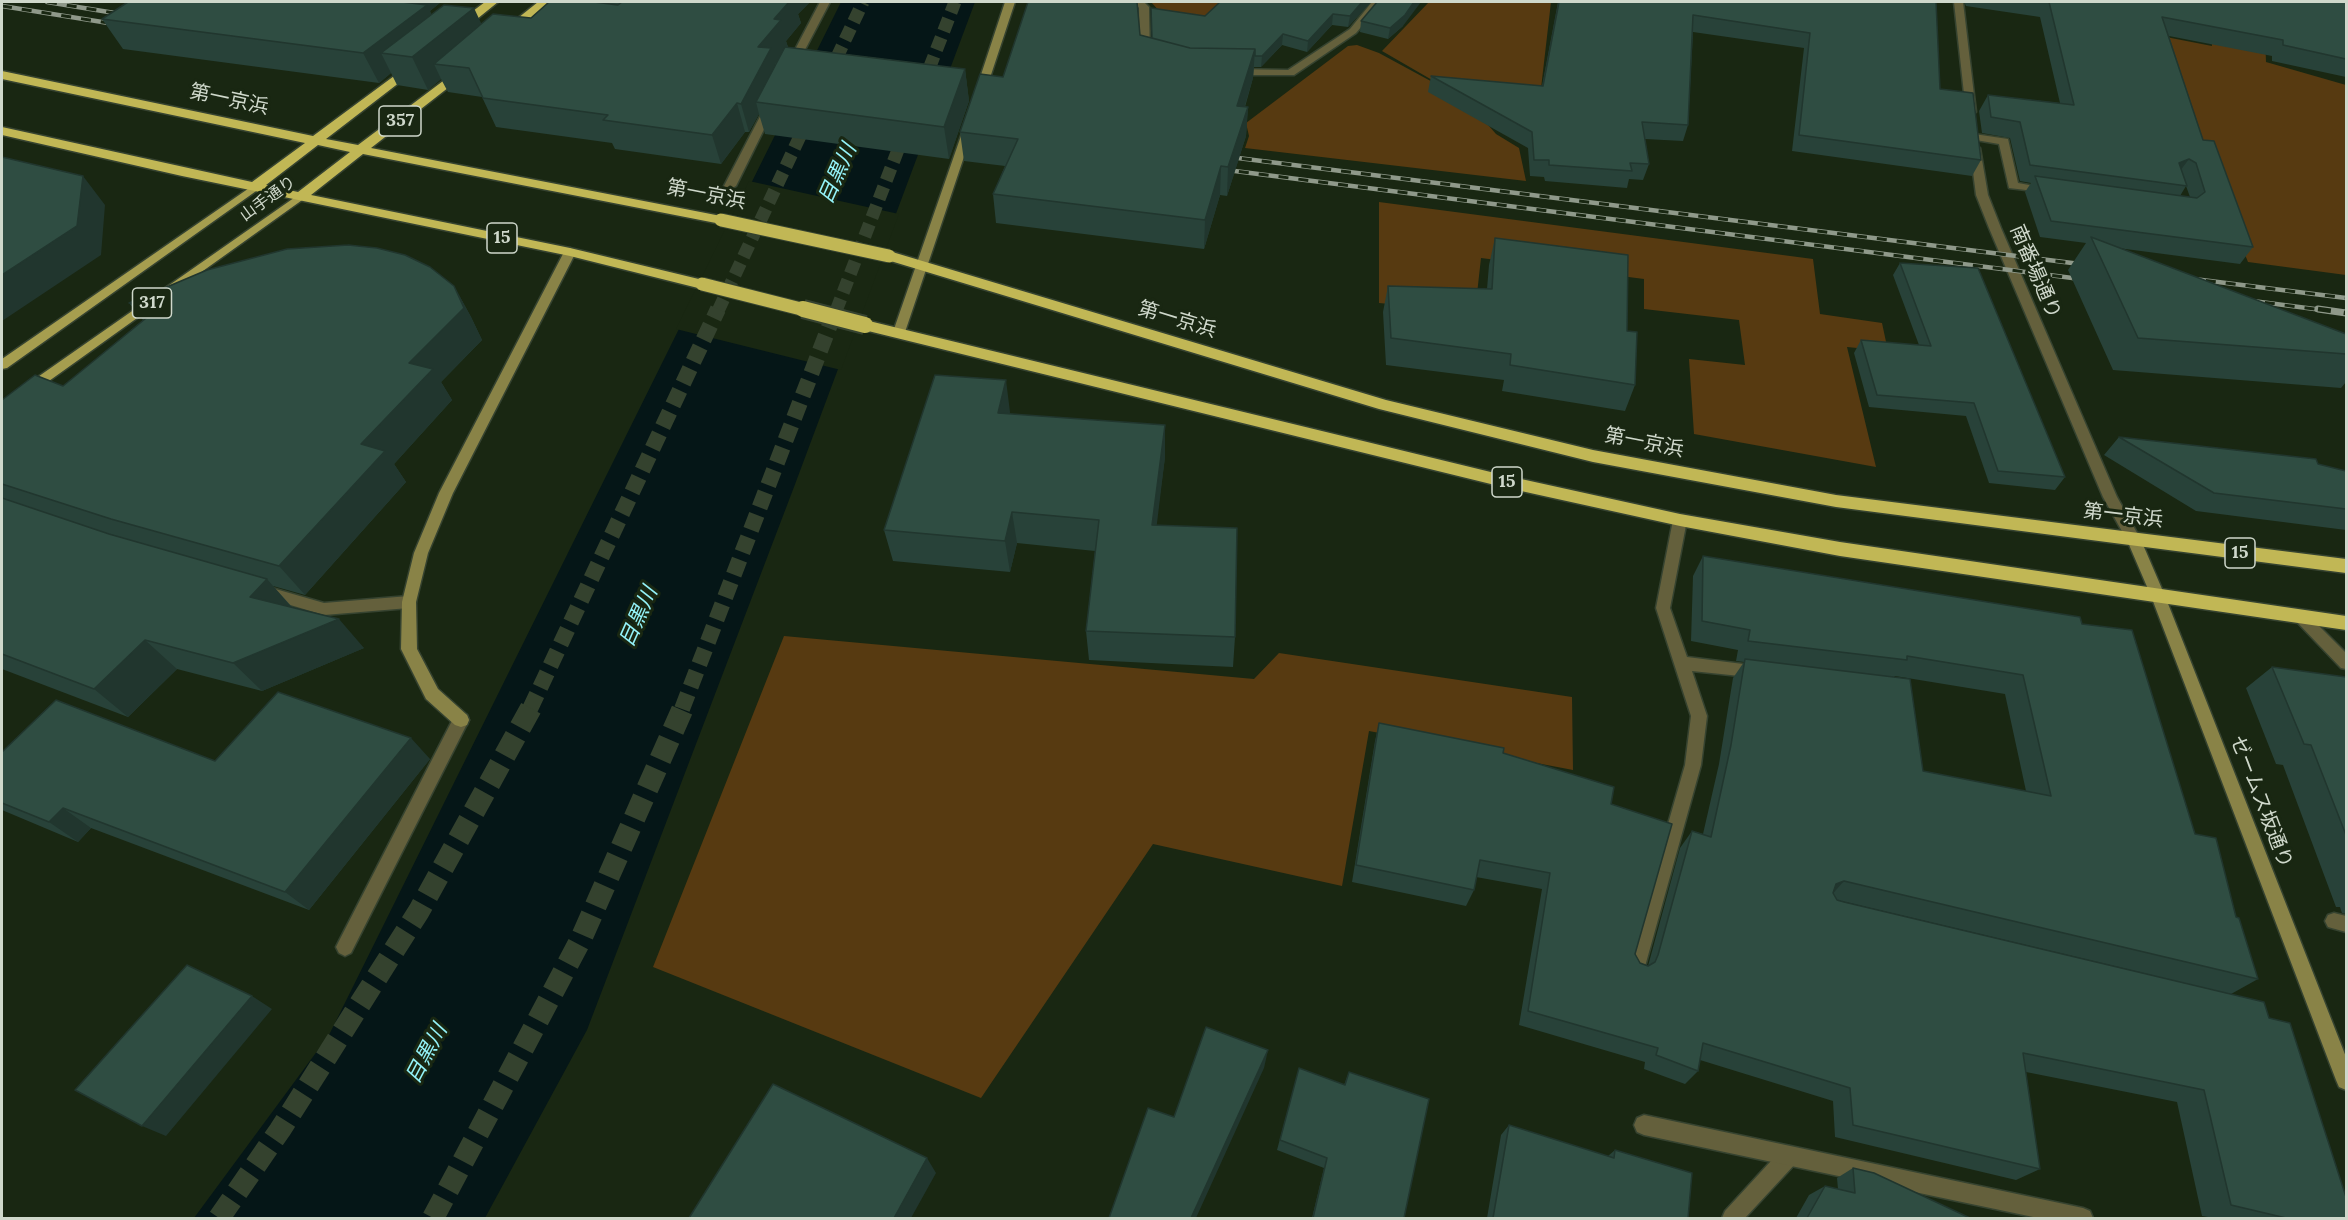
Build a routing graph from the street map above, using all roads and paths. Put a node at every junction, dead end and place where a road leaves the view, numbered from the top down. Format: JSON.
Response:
{"nodes":[{"id":1,"x":492,"y":2,"type":"edge"},
{"id":2,"x":825,"y":2,"type":"edge"},
{"id":3,"x":1010,"y":2,"type":"edge"},
{"id":4,"x":1139,"y":2,"type":"edge"},
{"id":5,"x":1377,"y":2,"type":"edge"},
{"id":6,"x":1958,"y":2,"type":"edge"},
{"id":7,"x":539,"y":9,"type":"edge"},
{"id":8,"x":450,"y":35,"type":"edge"},
{"id":9,"x":497,"y":41,"type":"edge"},
{"id":10,"x":424,"y":56,"type":"edge"},
{"id":11,"x":1153,"y":61,"type":"edge"},
{"id":12,"x":471,"y":62,"type":"edge"},
{"id":13,"x":1223,"y":72,"type":"edge"},
{"id":14,"x":788,"y":73,"type":"edge"},
{"id":15,"x":2,"y":75,"type":"edge"},
{"id":16,"x":778,"y":94,"type":"edge"},
{"id":17,"x":2,"y":131,"type":"edge"},
{"id":18,"x":1974,"y":137,"type":"junction"},
{"id":19,"x":315,"y":141,"type":"junction"},
{"id":20,"x":362,"y":150,"type":"junction"},
{"id":21,"x":730,"y":186,"type":"dead end"},
{"id":22,"x":255,"y":187,"type":"junction"},
{"id":23,"x":2058,"y":192,"type":"edge"},
{"id":24,"x":301,"y":196,"type":"junction"},
{"id":25,"x":570,"y":252,"type":"junction"},
{"id":26,"x":924,"y":264,"type":"junction"},
{"id":27,"x":899,"y":332,"type":"junction"},
{"id":28,"x":2,"y":365,"type":"edge"},
{"id":29,"x":2,"y":408,"type":"edge"},
{"id":30,"x":1680,"y":520,"type":"junction"},
{"id":31,"x":2134,"y":540,"type":"junction"},
{"id":32,"x":2346,"y":566,"type":"edge"},
{"id":33,"x":255,"y":589,"type":"edge"},
{"id":34,"x":2158,"y":596,"type":"junction"},
{"id":35,"x":409,"y":602,"type":"junction"},
{"id":36,"x":2300,"y":616,"type":"junction"},
{"id":37,"x":2346,"y":623,"type":"edge"},
{"id":38,"x":1681,"y":663,"type":"junction"},
{"id":39,"x":2346,"y":663,"type":"edge"},
{"id":40,"x":1773,"y":674,"type":"edge"},
{"id":41,"x":345,"y":947,"type":"dead end"},
{"id":42,"x":1635,"y":970,"type":"edge"},
{"id":43,"x":2346,"y":1080,"type":"edge"},
{"id":44,"x":1644,"y":1125,"type":"dead end"},
{"id":45,"x":1789,"y":1155,"type":"junction"},
{"id":46,"x":1732,"y":1218,"type":"edge"},
{"id":47,"x":2083,"y":1218,"type":"edge"}],
"edges":[{"from":1,"to":8,"type":"highway"},
{"from":2,"to":14,"type":"street"},
{"from":3,"to":26,"type":"street"},
{"from":4,"to":11,"type":"street"},
{"from":5,"to":13,"type":"street"},
{"from":6,"to":18,"type":"street","name":"南番場通り"},
{"from":7,"to":9,"type":"highway"},
{"from":10,"to":19,"type":"highway","name":"山手通り","number":"357"},
{"from":12,"to":20,"type":"highway","name":"山手通り","number":"357"},
{"from":15,"to":19,"type":"highway","name":"第一京浜","number":"15"},
{"from":16,"to":21,"type":"street"},
{"from":17,"to":22,"type":"highway","number":"15"},
{"from":18,"to":23,"type":"street"},
{"from":18,"to":31,"type":"street","name":"南番場通り"},
{"from":19,"to":20,"type":"highway","name":"第一京浜","number":"15"},
{"from":19,"to":22,"type":"highway","name":"山手通り","number":"357"},
{"from":20,"to":24,"type":"highway","name":"山手通り","number":"357"},
{"from":20,"to":26,"type":"highway","name":"第一京浜","number":"15","bridge":true},
{"from":22,"to":24,"type":"highway","number":"15"},
{"from":22,"to":28,"type":"main road","name":"山手通り","number":"317"},
{"from":24,"to":25,"type":"highway","number":"15"},
{"from":24,"to":29,"type":"main road","name":"山手通り","number":"317"},
{"from":25,"to":27,"type":"highway","number":"15","bridge":true},
{"from":25,"to":35,"type":"street"},
{"from":26,"to":27,"type":"street"},
{"from":26,"to":31,"type":"highway","name":"第一京浜","number":"15"},
{"from":27,"to":30,"type":"highway","number":"15"},
{"from":30,"to":34,"type":"highway","number":"15"},
{"from":30,"to":38,"type":"street"},
{"from":31,"to":32,"type":"highway","name":"第一京浜","number":"15"},
{"from":31,"to":34,"type":"street","name":"ゼームス坂通り"},
{"from":33,"to":35,"type":"street"},
{"from":34,"to":36,"type":"highway","number":"15"},
{"from":34,"to":43,"type":"street","name":"ゼームス坂通り"},
{"from":35,"to":41,"type":"street"},
{"from":36,"to":37,"type":"highway","number":"15"},
{"from":36,"to":39,"type":"street"},
{"from":38,"to":40,"type":"street"},
{"from":38,"to":42,"type":"street"},
{"from":44,"to":45,"type":"street"},
{"from":45,"to":46,"type":"street"},
{"from":45,"to":47,"type":"street"}]}
